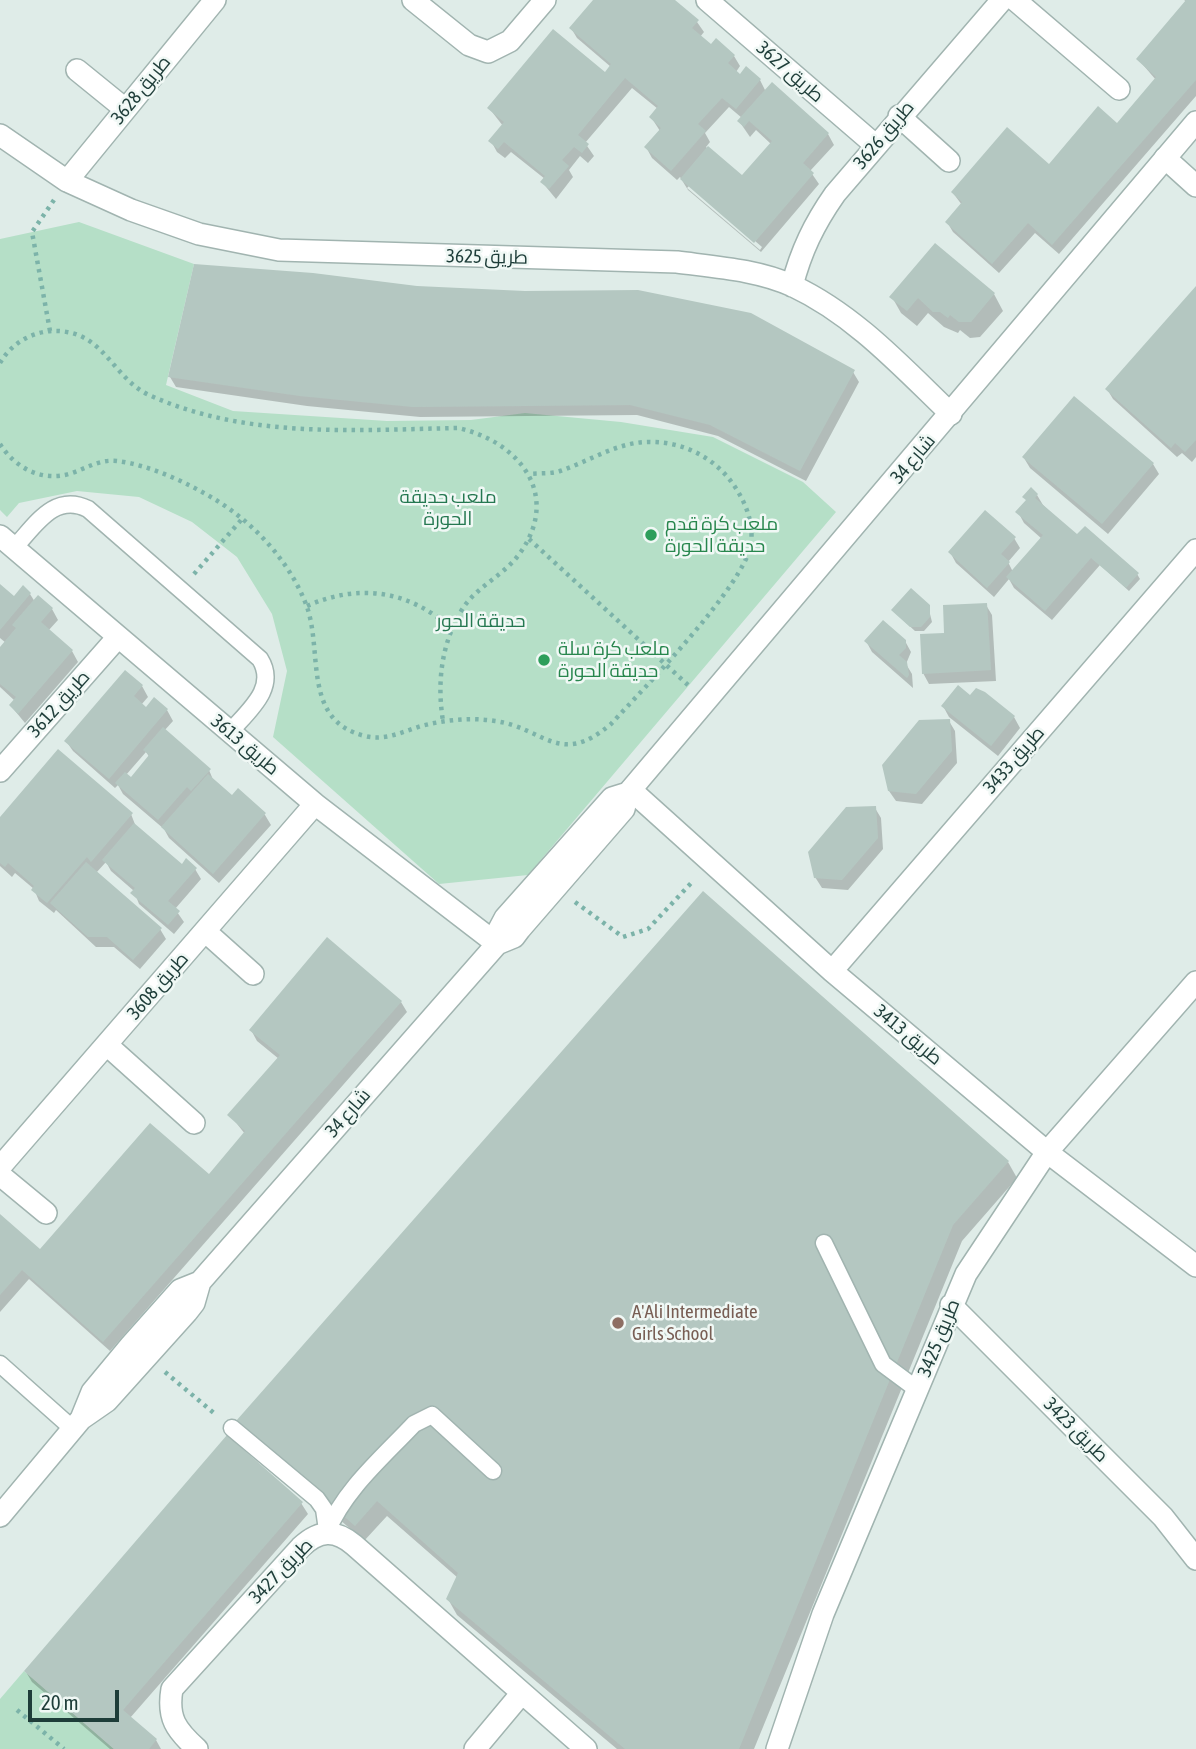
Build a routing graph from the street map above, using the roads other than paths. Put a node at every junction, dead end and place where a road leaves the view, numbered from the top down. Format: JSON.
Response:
{"nodes":[{"id":1,"x":215,"y":0,"type":"edge"},
{"id":2,"x":413,"y":0,"type":"edge"},
{"id":3,"x":545,"y":0,"type":"edge"},
{"id":4,"x":706,"y":0,"type":"edge"},
{"id":5,"x":1002,"y":0,"type":"edge"},
{"id":6,"x":1015,"y":0,"type":"edge"},
{"id":7,"x":77,"y":70,"type":"dead end"},
{"id":8,"x":1119,"y":89,"type":"dead end"},
{"id":9,"x":125,"y":109,"type":"junction"},
{"id":10,"x":899,"y":116,"type":"junction"},
{"id":11,"x":1196,"y":122,"type":"edge"},
{"id":12,"x":0,"y":135,"type":"edge"},
{"id":13,"x":874,"y":144,"type":"junction"},
{"id":14,"x":1165,"y":158,"type":"junction"},
{"id":15,"x":949,"y":161,"type":"dead end"},
{"id":16,"x":67,"y":181,"type":"junction"},
{"id":17,"x":1196,"y":186,"type":"edge"},
{"id":18,"x":792,"y":286,"type":"junction"},
{"id":19,"x":951,"y":414,"type":"junction"},
{"id":20,"x":7,"y":542,"type":"edge"},
{"id":21,"x":1196,"y":550,"type":"edge"},
{"id":22,"x":118,"y":637,"type":"junction"},
{"id":23,"x":230,"y":733,"type":"junction"},
{"id":24,"x":0,"y":771,"type":"edge"},
{"id":25,"x":630,"y":792,"type":"junction"},
{"id":26,"x":315,"y":804,"type":"junction"},
{"id":27,"x":206,"y":932,"type":"junction"},
{"id":28,"x":497,"y":944,"type":"junction"},
{"id":29,"x":832,"y":971,"type":"junction"},
{"id":30,"x":253,"y":974,"type":"dead end"},
{"id":31,"x":1196,"y":982,"type":"edge"},
{"id":32,"x":107,"y":1045,"type":"junction"},
{"id":33,"x":194,"y":1123,"type":"dead end"},
{"id":34,"x":1047,"y":1152,"type":"junction"},
{"id":35,"x":0,"y":1167,"type":"edge"},
{"id":36,"x":0,"y":1175,"type":"edge"},
{"id":37,"x":46,"y":1213,"type":"dead end"},
{"id":38,"x":824,"y":1243,"type":"dead end"},
{"id":39,"x":1196,"y":1266,"type":"edge"},
{"id":40,"x":200,"y":1282,"type":"junction"},
{"id":41,"x":951,"y":1305,"type":"junction"},
{"id":42,"x":0,"y":1364,"type":"edge"},
{"id":43,"x":918,"y":1390,"type":"junction"},
{"id":44,"x":77,"y":1424,"type":"junction"},
{"id":45,"x":232,"y":1428,"type":"road end"},
{"id":46,"x":493,"y":1471,"type":"dead end"},
{"id":47,"x":0,"y":1516,"type":"edge"},
{"id":48,"x":327,"y":1532,"type":"junction"},
{"id":49,"x":1196,"y":1559,"type":"edge"},
{"id":50,"x":521,"y":1694,"type":"junction"},
{"id":51,"x":778,"y":1748,"type":"edge"},
{"id":52,"x":198,"y":1749,"type":"edge"},
{"id":53,"x":475,"y":1749,"type":"edge"},
{"id":54,"x":586,"y":1749,"type":"edge"}],
"edges":[{"from":1,"to":9,"type":"street","name":"طريق 3628"},
{"from":2,"to":3,"type":"street"},
{"from":4,"to":13,"type":"street","name":"طريق 3627"},
{"from":5,"to":10,"type":"street","name":"طريق 3626"},
{"from":6,"to":8,"type":"street"},
{"from":7,"to":9,"type":"street"},
{"from":9,"to":16,"type":"street","name":"طريق 3628"},
{"from":10,"to":13,"type":"street","name":"طريق 3626"},
{"from":10,"to":15,"type":"street"},
{"from":11,"to":14,"type":"street","name":"شارع 34"},
{"from":12,"to":16,"type":"street","name":"طريق 3625"},
{"from":13,"to":18,"type":"street","name":"طريق 3626"},
{"from":14,"to":17,"type":"street"},
{"from":14,"to":19,"type":"street","name":"شارع 34"},
{"from":16,"to":18,"type":"street","name":"طريق 3625"},
{"from":18,"to":19,"type":"street","name":"طريق 3625"},
{"from":19,"to":25,"type":"street","name":"شارع 34"},
{"from":20,"to":22,"type":"street","name":"طريق 3613"},
{"from":20,"to":23,"type":"lane"},
{"from":21,"to":29,"type":"street","name":"طريق 3433"},
{"from":22,"to":23,"type":"street","name":"طريق 3613"},
{"from":22,"to":24,"type":"street","name":"طريق 3612"},
{"from":23,"to":26,"type":"street","name":"طريق 3613"},
{"from":25,"to":28,"type":"street","name":"شارع 34"},
{"from":25,"to":28,"type":"street","name":"شارع 34"},
{"from":25,"to":29,"type":"street","name":"طريق 3413"},
{"from":26,"to":27,"type":"street","name":"طريق 3608"},
{"from":26,"to":28,"type":"street","name":"طريق 3613"},
{"from":27,"to":30,"type":"street"},
{"from":27,"to":32,"type":"street","name":"طريق 3608"},
{"from":28,"to":40,"type":"street","name":"شارع 34"},
{"from":29,"to":34,"type":"street","name":"طريق 3413"},
{"from":31,"to":34,"type":"street","name":"طريق 3425"},
{"from":32,"to":33,"type":"street"},
{"from":32,"to":35,"type":"street","name":"طريق 3608"},
{"from":34,"to":39,"type":"street","name":"طريق 3413"},
{"from":34,"to":41,"type":"street","name":"طريق 3425"},
{"from":36,"to":37,"type":"street"},
{"from":38,"to":43,"type":"lane"},
{"from":40,"to":44,"type":"street","name":"شارع 34"},
{"from":40,"to":44,"type":"street","name":"شارع 34"},
{"from":41,"to":43,"type":"street","name":"طريق 3425"},
{"from":41,"to":49,"type":"street","name":"طريق 3423"},
{"from":42,"to":44,"type":"lane"},
{"from":43,"to":51,"type":"street","name":"طريق 3425"},
{"from":44,"to":47,"type":"street","name":"شارع 34"},
{"from":45,"to":48,"type":"lane"},
{"from":46,"to":48,"type":"lane"},
{"from":48,"to":50,"type":"street","name":"طريق 3427"},
{"from":48,"to":52,"type":"street","name":"طريق 3427"},
{"from":50,"to":53,"type":"street"},
{"from":50,"to":54,"type":"street","name":"طريق 3427"}]}
